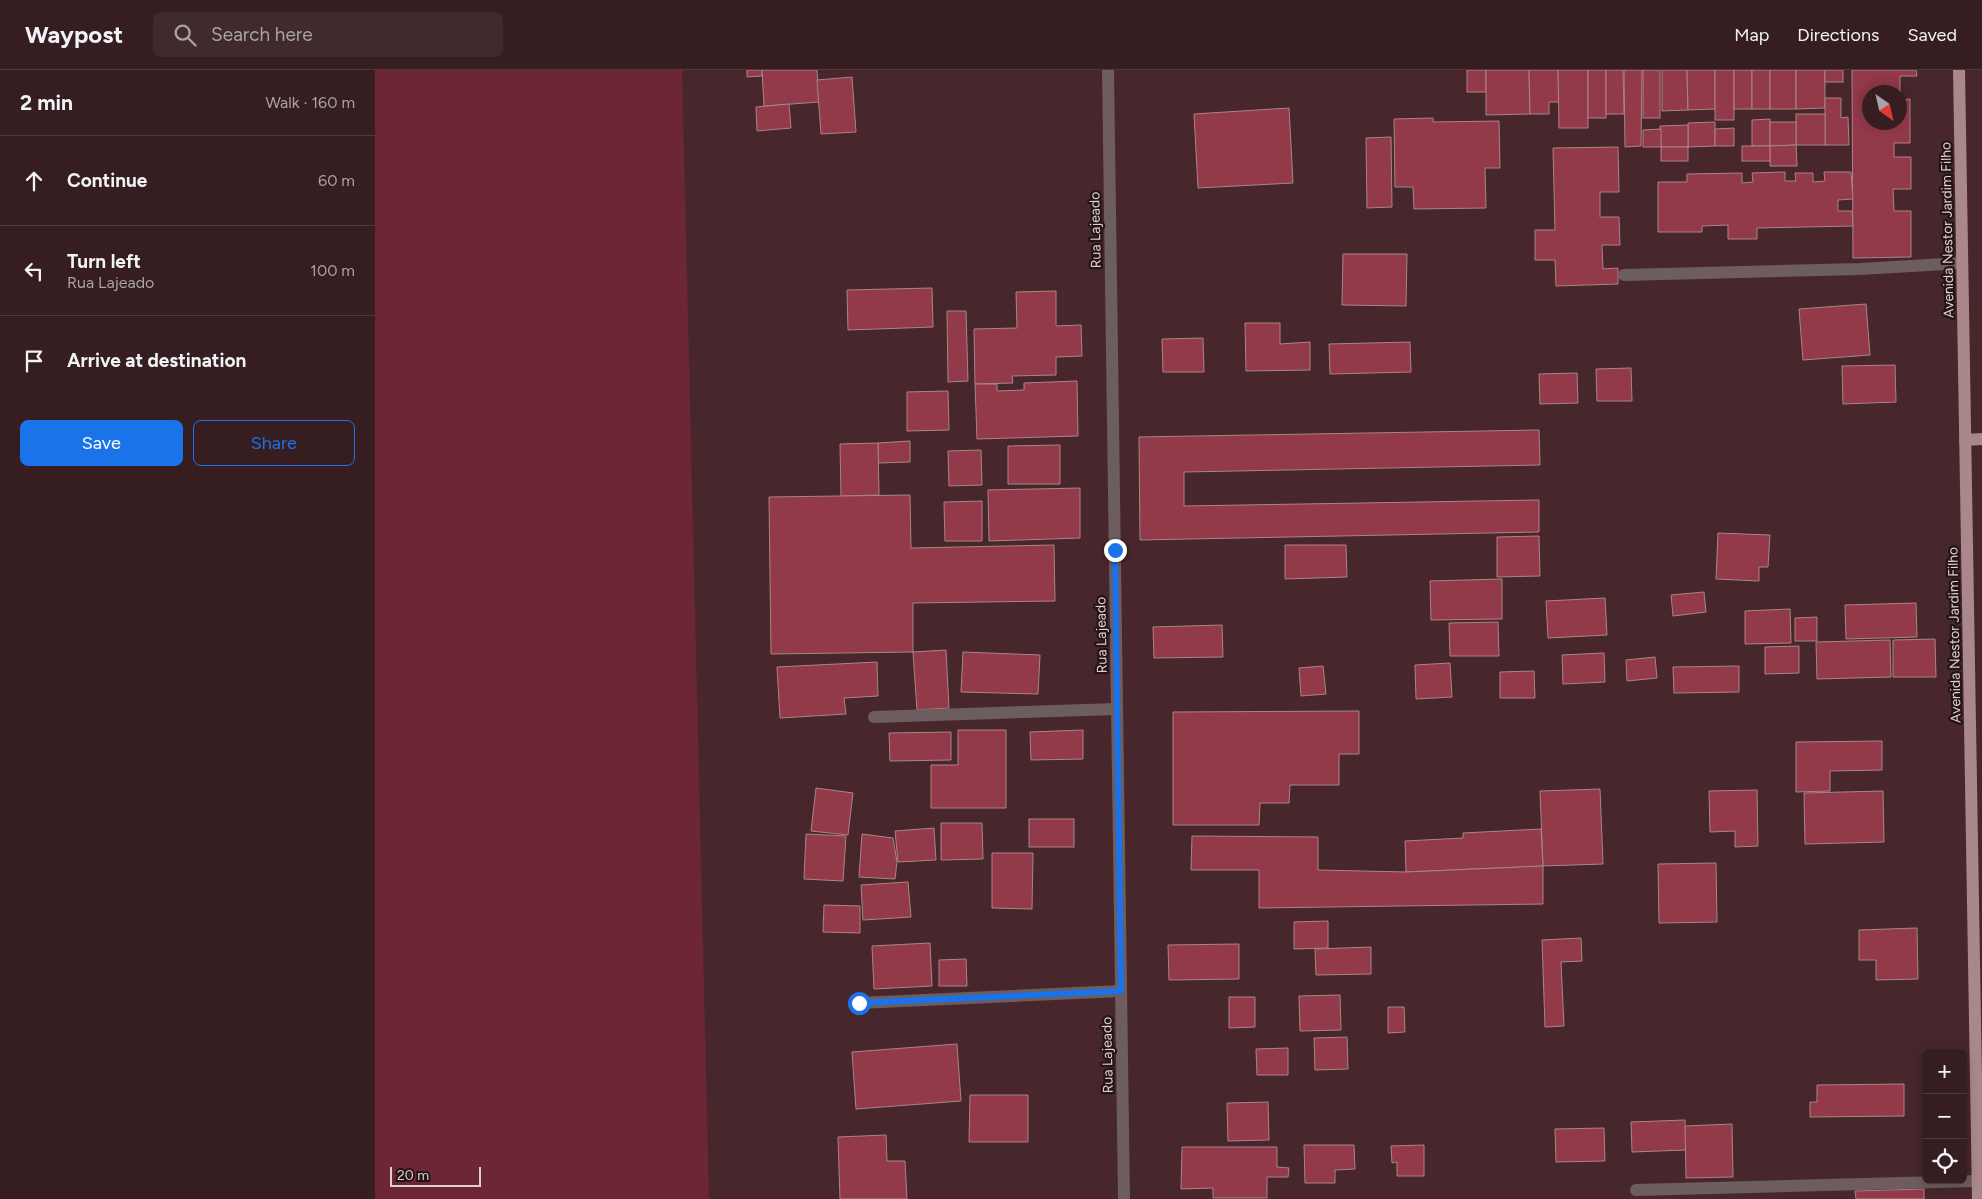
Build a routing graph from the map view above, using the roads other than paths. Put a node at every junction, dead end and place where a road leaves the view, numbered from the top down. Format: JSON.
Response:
{"nodes":[{"id":1,"x":1108,"y":70,"type":"edge"},
{"id":2,"x":1959,"y":70,"type":"edge"},
{"id":3,"x":1963,"y":264,"type":"junction"},
{"id":4,"x":1624,"y":275,"type":"dead end"},
{"id":5,"x":1982,"y":439,"type":"edge"},
{"id":6,"x":1965,"y":440,"type":"junction"},
{"id":7,"x":1117,"y":709,"type":"junction"},
{"id":8,"x":874,"y":717,"type":"dead end"},
{"id":9,"x":1121,"y":991,"type":"junction"},
{"id":10,"x":859,"y":1003,"type":"dead end"},
{"id":11,"x":1978,"y":1016,"type":"edge"},
{"id":12,"x":1977,"y":1181,"type":"junction"},
{"id":13,"x":1636,"y":1190,"type":"dead end"},
{"id":14,"x":1124,"y":1199,"type":"edge"},
{"id":15,"x":1978,"y":1199,"type":"edge"}],
"edges":[{"from":1,"to":7,"type":"street","name":"Rua Lajeado"},
{"from":2,"to":3,"type":"main road","name":"Avenida Nestor Jardim Filho"},
{"from":3,"to":4,"type":"street"},
{"from":3,"to":6,"type":"main road","name":"Avenida Nestor Jardim Filho"},
{"from":5,"to":6,"type":"main road"},
{"from":6,"to":11,"type":"main road","name":"Avenida Nestor Jardim Filho"},
{"from":7,"to":8,"type":"street"},
{"from":7,"to":9,"type":"street","name":"Rua Lajeado"},
{"from":9,"to":10,"type":"street"},
{"from":9,"to":14,"type":"street","name":"Rua Lajeado"},
{"from":11,"to":12,"type":"main road","name":"Avenida Nestor Jardim Filho"},
{"from":12,"to":13,"type":"street"},
{"from":12,"to":15,"type":"main road","name":"Avenida Nestor Jardim Filho"}]}
